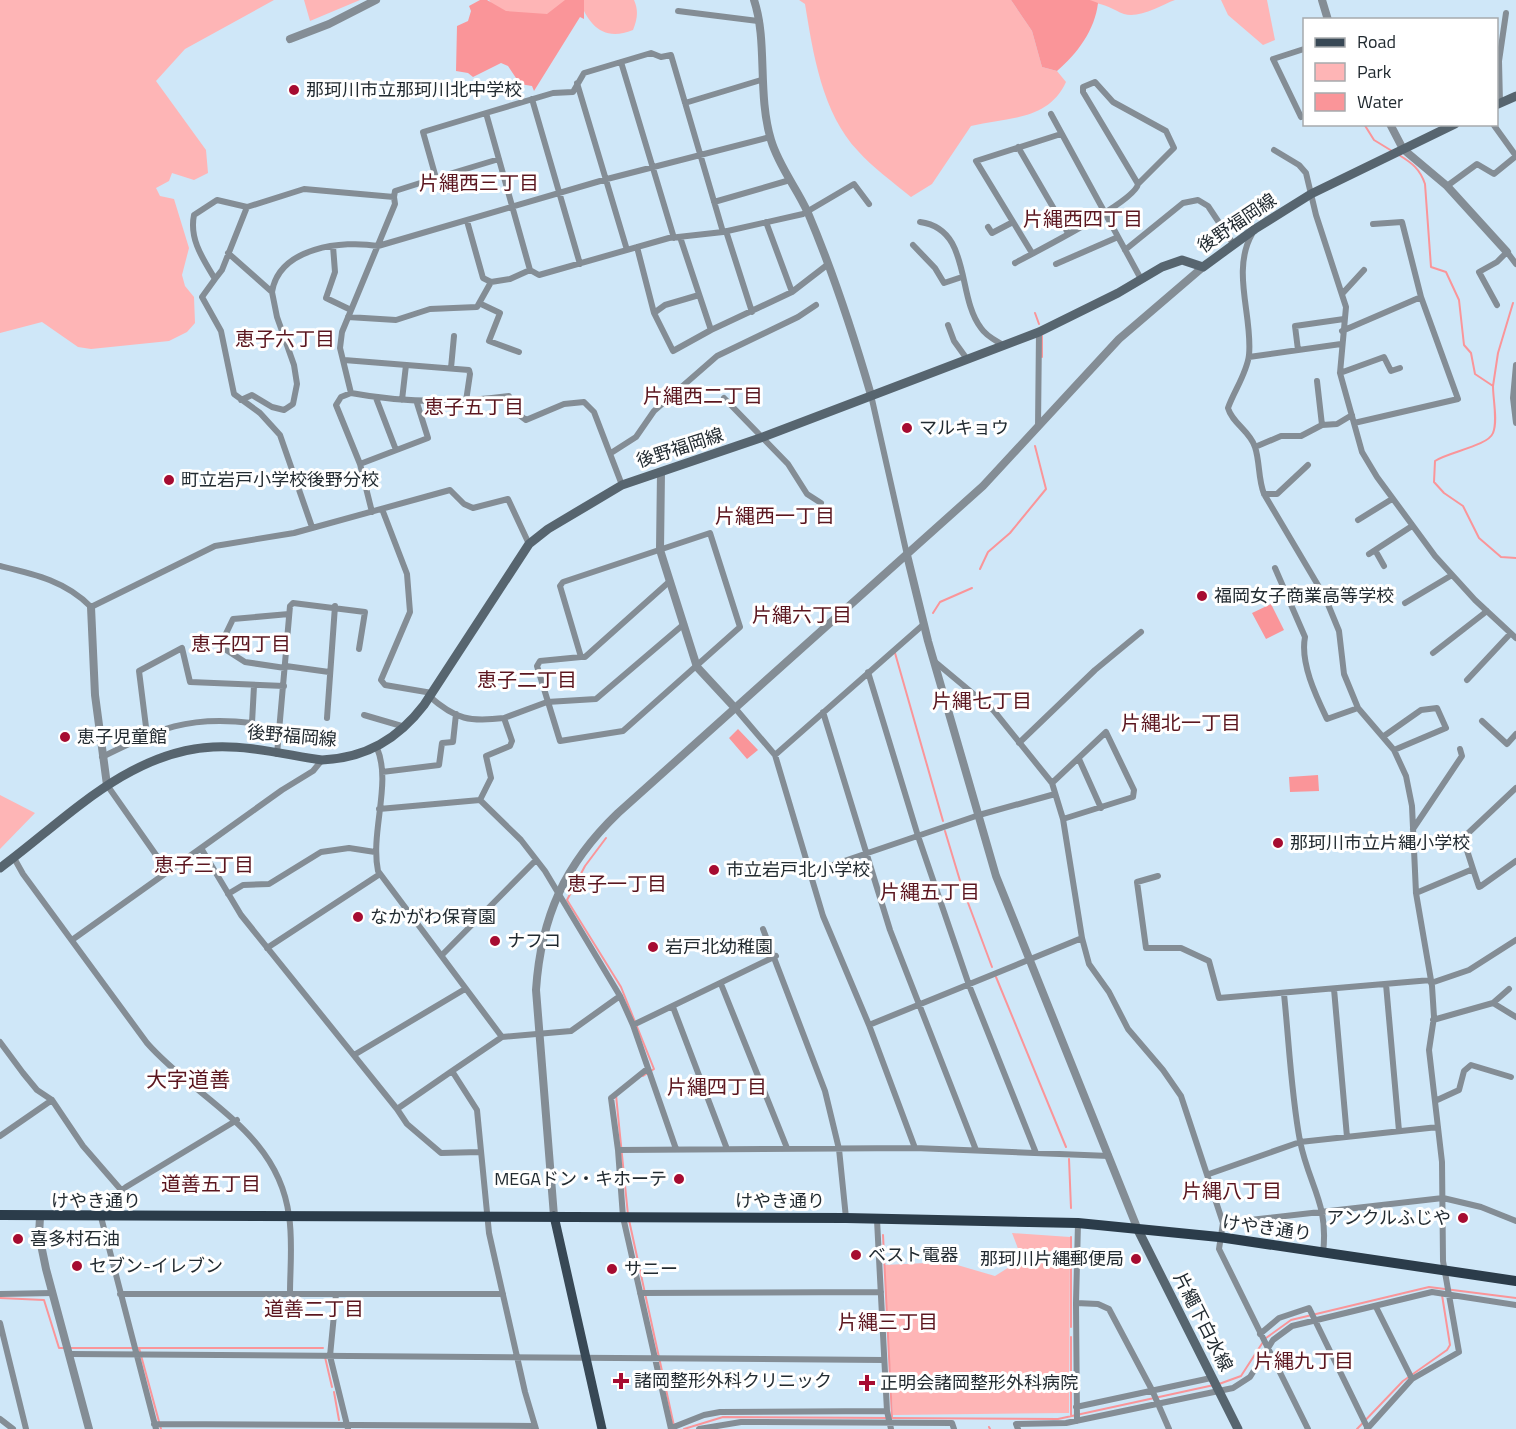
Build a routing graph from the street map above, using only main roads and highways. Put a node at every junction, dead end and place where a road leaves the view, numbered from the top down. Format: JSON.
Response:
{"nodes":[{"id":1,"x":1516,"y":96,"type":"edge"},
{"id":2,"x":1498,"y":104,"type":"edge"},
{"id":3,"x":1451,"y":126,"type":"edge"},
{"id":4,"x":0,"y":868,"type":"edge"},
{"id":5,"x":554,"y":1216,"type":"junction"},
{"id":6,"x":0,"y":1217,"type":"edge"},
{"id":7,"x":1138,"y":1230,"type":"junction"},
{"id":8,"x":1516,"y":1281,"type":"edge"},
{"id":9,"x":602,"y":1429,"type":"edge"},
{"id":10,"x":1238,"y":1429,"type":"edge"}],
"edges":[{"from":1,"to":2,"type":"main road"},
{"from":3,"to":4,"type":"main road","name":"後野福岡線"},
{"from":5,"to":6,"type":"highway","name":"けやき通り"},
{"from":5,"to":7,"type":"highway","name":"けやき通り"},
{"from":5,"to":9,"type":"main road"},
{"from":7,"to":8,"type":"highway","name":"けやき通り"},
{"from":7,"to":10,"type":"main road","name":"片繩下白水線"}]}
